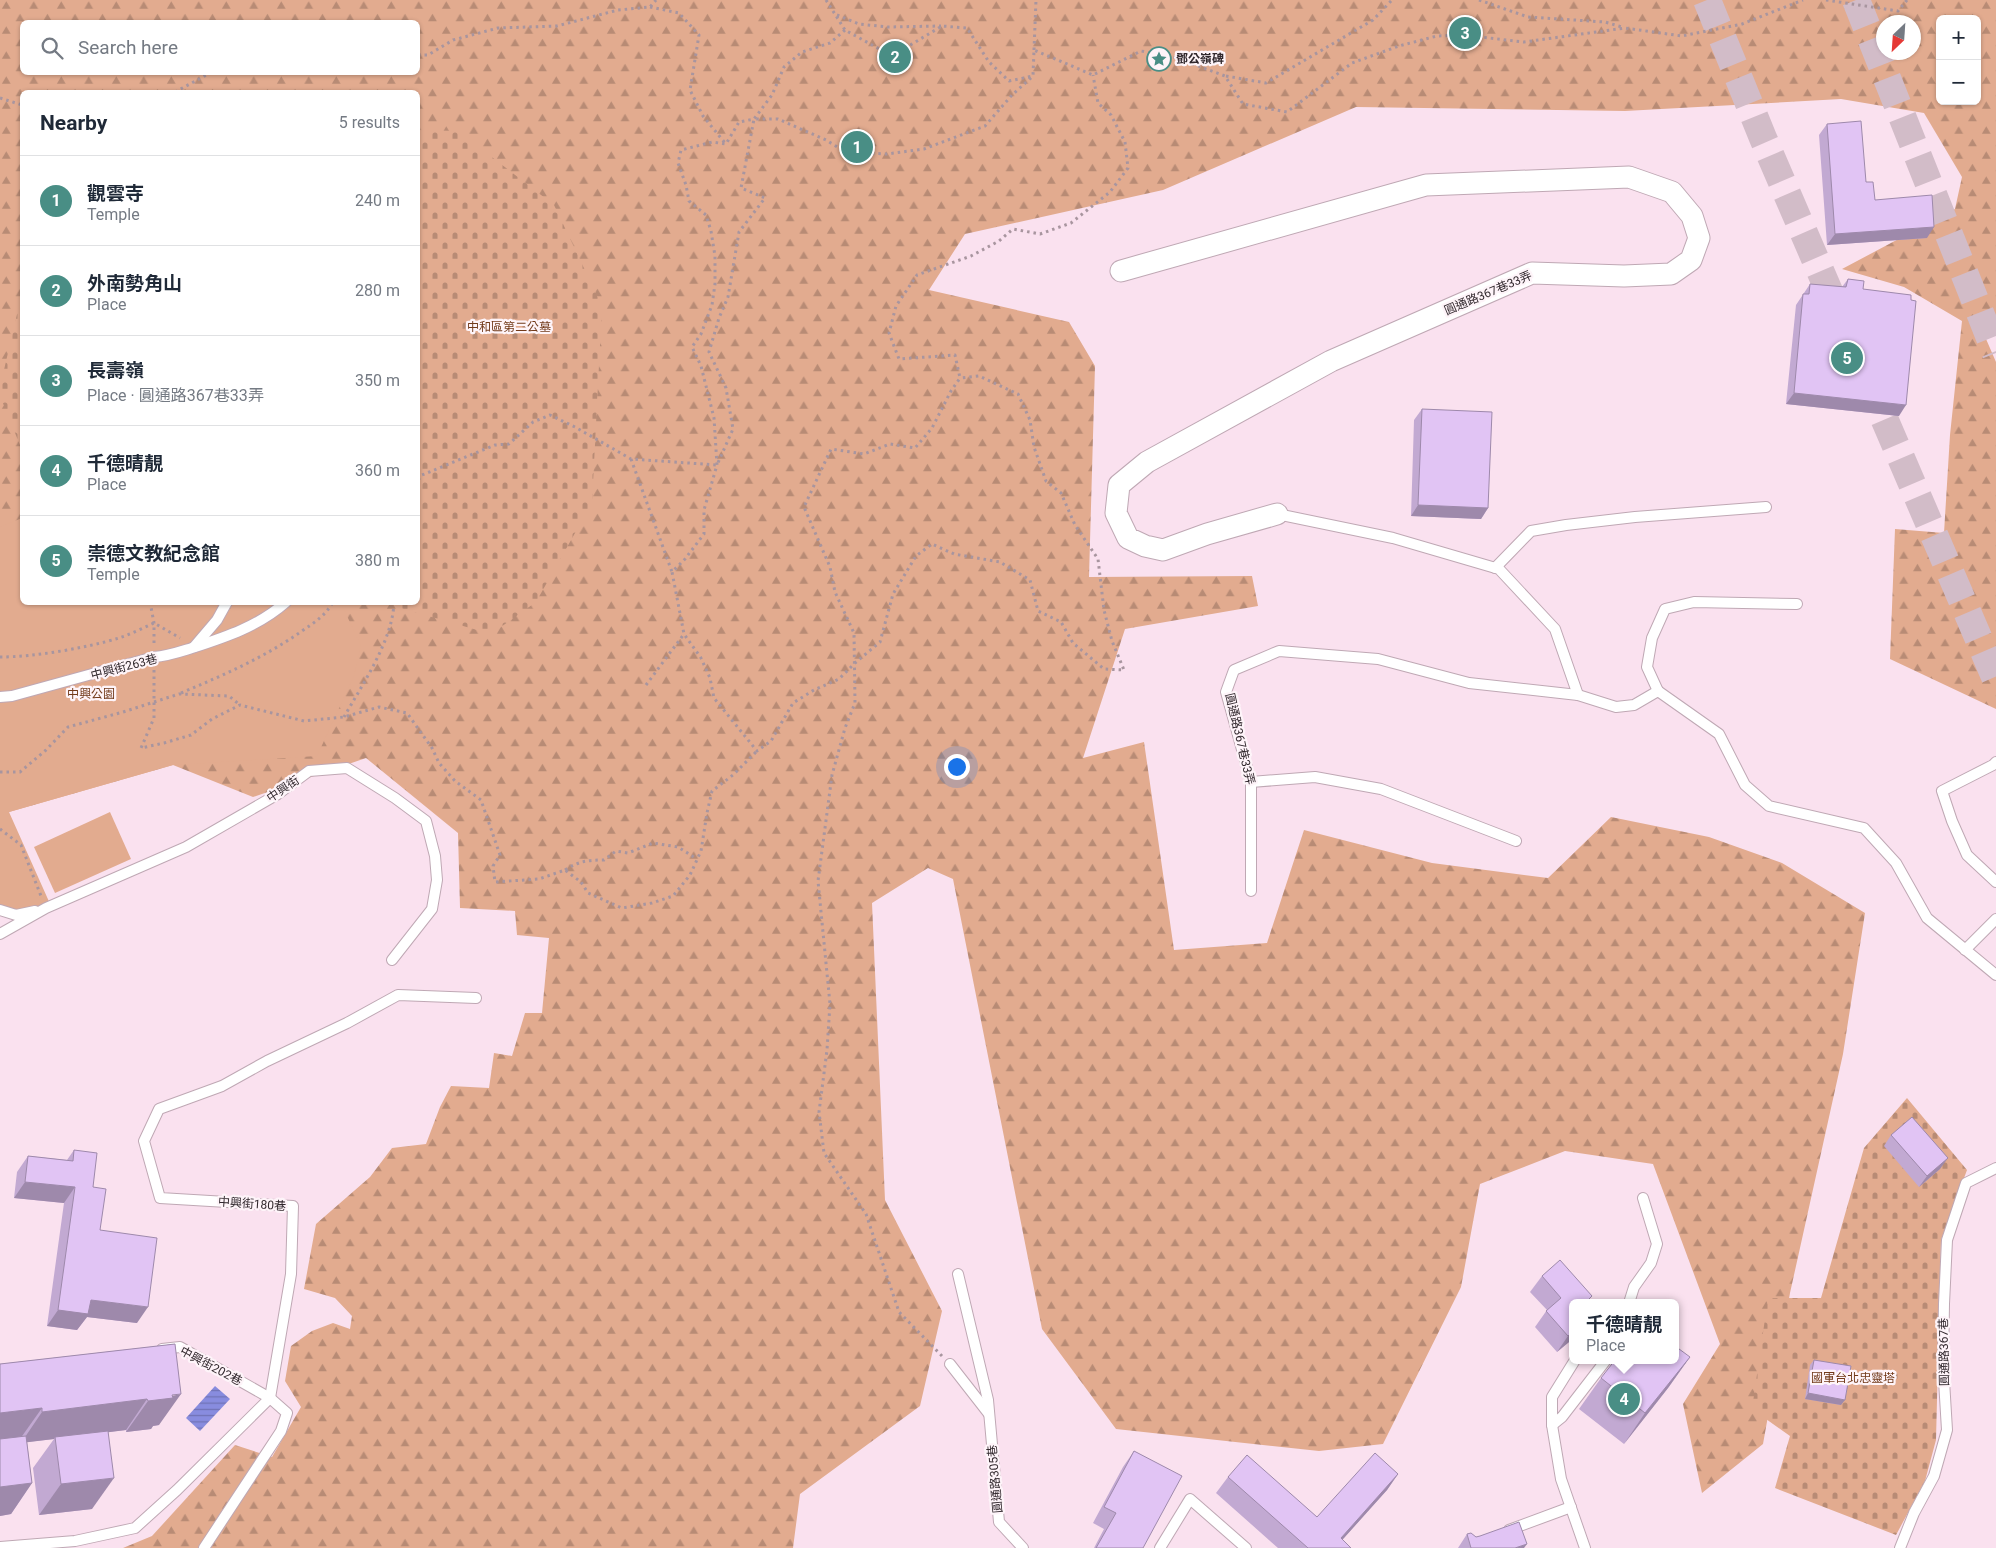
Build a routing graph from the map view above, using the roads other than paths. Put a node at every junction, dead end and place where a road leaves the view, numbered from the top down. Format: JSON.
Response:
{"nodes":[{"id":1,"x":1121,"y":271,"type":"dead end"},
{"id":2,"x":1766,"y":507,"type":"dead end"},
{"id":3,"x":1277,"y":514,"type":"joint"},
{"id":4,"x":1495,"y":568,"type":"junction"},
{"id":5,"x":1797,"y":604,"type":"dead end"},
{"id":6,"x":225,"y":605,"type":"edge"},
{"id":7,"x":283,"y":605,"type":"edge"},
{"id":8,"x":194,"y":647,"type":"junction"},
{"id":9,"x":1658,"y":691,"type":"junction"},
{"id":10,"x":1578,"y":695,"type":"junction"},
{"id":11,"x":0,"y":697,"type":"edge"},
{"id":12,"x":1996,"y":762,"type":"edge"},
{"id":13,"x":1251,"y":782,"type":"junction"},
{"id":14,"x":1516,"y":841,"type":"dead end"},
{"id":15,"x":1996,"y":882,"type":"edge"},
{"id":16,"x":1251,"y":891,"type":"dead end"},
{"id":17,"x":46,"y":908,"type":"junction"},
{"id":18,"x":0,"y":910,"type":"edge"},
{"id":19,"x":1996,"y":919,"type":"edge"},
{"id":20,"x":0,"y":934,"type":"edge"},
{"id":21,"x":1966,"y":950,"type":"junction"},
{"id":22,"x":392,"y":960,"type":"dead end"},
{"id":23,"x":1996,"y":975,"type":"edge"},
{"id":24,"x":476,"y":998,"type":"dead end"},
{"id":25,"x":1996,"y":1168,"type":"edge"},
{"id":26,"x":1643,"y":1198,"type":"dead end"},
{"id":27,"x":958,"y":1274,"type":"dead end"},
{"id":28,"x":1630,"y":1299,"type":"edge"},
{"id":29,"x":152,"y":1350,"type":"edge"},
{"id":30,"x":950,"y":1364,"type":"road end"},
{"id":31,"x":1573,"y":1364,"type":"edge"},
{"id":32,"x":1603,"y":1364,"type":"edge"},
{"id":33,"x":270,"y":1398,"type":"junction"},
{"id":34,"x":990,"y":1414,"type":"junction"},
{"id":35,"x":1552,"y":1425,"type":"junction"},
{"id":36,"x":1571,"y":1507,"type":"junction"},
{"id":37,"x":1501,"y":1533,"type":"edge"},
{"id":38,"x":0,"y":1547,"type":"edge"},
{"id":39,"x":204,"y":1548,"type":"edge"},
{"id":40,"x":1023,"y":1548,"type":"edge"},
{"id":41,"x":1160,"y":1548,"type":"edge"},
{"id":42,"x":1246,"y":1548,"type":"edge"},
{"id":43,"x":1585,"y":1548,"type":"edge"},
{"id":44,"x":1900,"y":1548,"type":"edge"}],
"edges":[{"from":1,"to":3,"type":"street","name":"圓通路367巷33弄"},
{"from":2,"to":4,"type":"lane"},
{"from":3,"to":4,"type":"lane","name":"圓通路367巷33弄"},
{"from":4,"to":10,"type":"lane","name":"圓通路367巷33弄"},
{"from":5,"to":9,"type":"lane"},
{"from":6,"to":8,"type":"lane"},
{"from":7,"to":8,"type":"lane","name":"中興街263巷"},
{"from":8,"to":11,"type":"lane","name":"中興街263巷"},
{"from":9,"to":10,"type":"lane","name":"圓通路367巷33弄"},
{"from":9,"to":21,"type":"lane"},
{"from":10,"to":13,"type":"lane","name":"圓通路367巷33弄"},
{"from":12,"to":15,"type":"lane"},
{"from":13,"to":14,"type":"lane"},
{"from":13,"to":16,"type":"lane","name":"圓通路367巷33弄"},
{"from":17,"to":18,"type":"lane"},
{"from":17,"to":20,"type":"lane","name":"中興街"},
{"from":17,"to":22,"type":"lane","name":"中興街"},
{"from":19,"to":21,"type":"lane"},
{"from":21,"to":23,"type":"lane"},
{"from":24,"to":33,"type":"lane","name":"中興街180巷"},
{"from":25,"to":44,"type":"lane","name":"圓通路367巷"},
{"from":26,"to":28,"type":"lane"},
{"from":27,"to":34,"type":"lane","name":"圓通路305巷"},
{"from":29,"to":33,"type":"lane","name":"中興街202巷"},
{"from":30,"to":34,"type":"lane"},
{"from":31,"to":35,"type":"lane"},
{"from":32,"to":35,"type":"lane"},
{"from":33,"to":38,"type":"lane"},
{"from":33,"to":39,"type":"lane","name":"中興街202巷"},
{"from":34,"to":40,"type":"lane","name":"圓通路305巷"},
{"from":35,"to":36,"type":"lane"},
{"from":36,"to":37,"type":"lane"},
{"from":36,"to":43,"type":"lane"},
{"from":41,"to":42,"type":"lane"}]}
